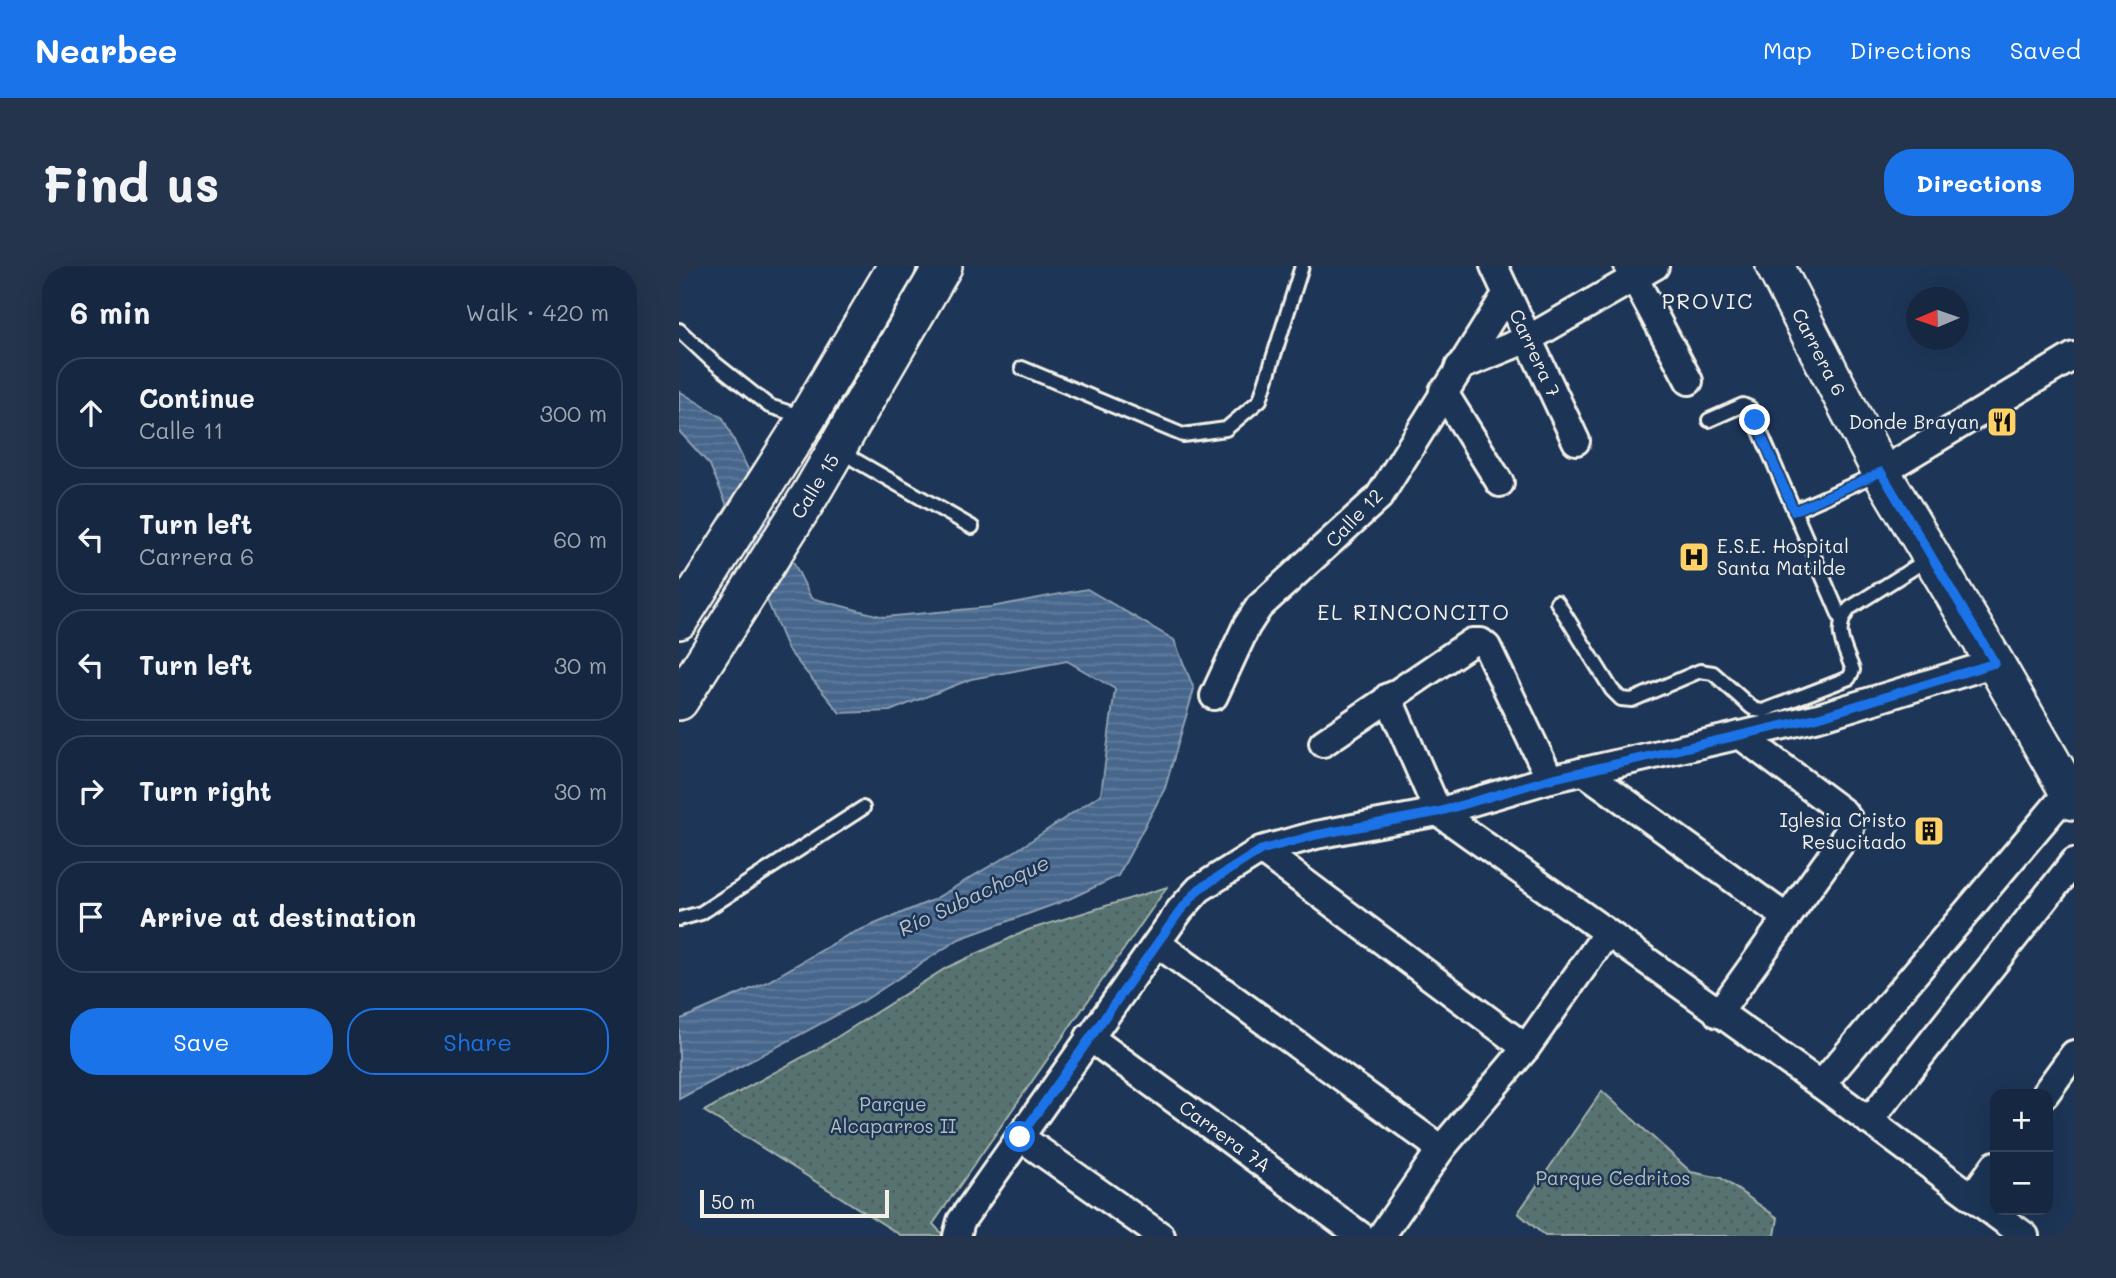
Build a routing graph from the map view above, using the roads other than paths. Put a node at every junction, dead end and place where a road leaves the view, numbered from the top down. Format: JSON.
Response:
{"nodes":[{"id":1,"x":897,"y":266,"type":"edge"},
{"id":2,"x":943,"y":266,"type":"edge"},
{"id":3,"x":1302,"y":266,"type":"edge"},
{"id":4,"x":1494,"y":266,"type":"edge"},
{"id":5,"x":1775,"y":266,"type":"edge"},
{"id":6,"x":1639,"y":270,"type":"edge"},
{"id":7,"x":1507,"y":293,"type":"junction"},
{"id":8,"x":679,"y":330,"type":"edge"},
{"id":9,"x":1528,"y":339,"type":"junction"},
{"id":10,"x":2074,"y":356,"type":"edge"},
{"id":11,"x":1459,"y":368,"type":"junction"},
{"id":12,"x":1022,"y":369,"type":"dead end"},
{"id":13,"x":1689,"y":381,"type":"dead end"},
{"id":14,"x":1443,"y":391,"type":"junction"},
{"id":15,"x":807,"y":418,"type":"junction"},
{"id":16,"x":1709,"y":420,"type":"dead end"},
{"id":17,"x":1576,"y":441,"type":"dead end"},
{"id":18,"x":838,"y":448,"type":"junction"},
{"id":19,"x":1881,"y":472,"type":"junction"},
{"id":20,"x":1500,"y":483,"type":"dead end"},
{"id":21,"x":1794,"y":511,"type":"junction"},
{"id":22,"x":972,"y":527,"type":"dead end"},
{"id":23,"x":1931,"y":557,"type":"junction"},
{"id":24,"x":1557,"y":602,"type":"dead end"},
{"id":25,"x":1841,"y":619,"type":"junction"},
{"id":26,"x":679,"y":620,"type":"edge"},
{"id":27,"x":1995,"y":663,"type":"junction"},
{"id":28,"x":1215,"y":696,"type":"dead end"},
{"id":29,"x":1388,"y":697,"type":"junction"},
{"id":30,"x":679,"y":701,"type":"edge"},
{"id":31,"x":1740,"y":735,"type":"junction"},
{"id":32,"x":1323,"y":743,"type":"dead end"},
{"id":33,"x":1583,"y":771,"type":"junction"},
{"id":34,"x":1550,"y":779,"type":"junction"},
{"id":35,"x":2071,"y":797,"type":"edge"},
{"id":36,"x":863,"y":808,"type":"dead end"},
{"id":37,"x":1438,"y":812,"type":"junction"},
{"id":38,"x":1261,"y":850,"type":"junction"},
{"id":39,"x":2074,"y":862,"type":"edge"},
{"id":40,"x":1787,"y":918,"type":"junction"},
{"id":41,"x":679,"y":919,"type":"edge"},
{"id":42,"x":1607,"y":933,"type":"junction"},
{"id":43,"x":1158,"y":944,"type":"junction"},
{"id":44,"x":1718,"y":1014,"type":"junction"},
{"id":45,"x":1089,"y":1037,"type":"junction"},
{"id":46,"x":1526,"y":1048,"type":"junction"},
{"id":47,"x":2074,"y":1054,"type":"edge"},
{"id":48,"x":1821,"y":1085,"type":"junction"},
{"id":49,"x":2049,"y":1089,"type":"edge"},
{"id":50,"x":1869,"y":1121,"type":"junction"},
{"id":51,"x":1020,"y":1137,"type":"junction"},
{"id":52,"x":1441,"y":1149,"type":"junction"},
{"id":53,"x":1990,"y":1172,"type":"edge"},
{"id":54,"x":1972,"y":1197,"type":"junction"},
{"id":55,"x":957,"y":1236,"type":"edge"},
{"id":56,"x":1161,"y":1236,"type":"edge"},
{"id":57,"x":1361,"y":1236,"type":"edge"},
{"id":58,"x":1381,"y":1236,"type":"edge"},
{"id":59,"x":2025,"y":1236,"type":"edge"}],
"edges":[{"from":1,"to":15,"type":"street"},
{"from":2,"to":18,"type":"street","name":"Calle 15"},
{"from":3,"to":12,"type":"lane"},
{"from":4,"to":7,"type":"street","name":"Carrera 7"},
{"from":5,"to":19,"type":"street","name":"Carrera 6"},
{"from":6,"to":9,"type":"street"},
{"from":6,"to":13,"type":"street"},
{"from":7,"to":9,"type":"street","name":"Carrera 7"},
{"from":7,"to":11,"type":"street","name":"Calle 12"},
{"from":8,"to":15,"type":"lane"},
{"from":9,"to":11,"type":"street"},
{"from":9,"to":17,"type":"street","name":"Carrera 7"},
{"from":10,"to":19,"type":"street"},
{"from":11,"to":14,"type":"street","name":"Calle 12"},
{"from":14,"to":20,"type":"street"},
{"from":14,"to":28,"type":"street","name":"Calle 12"},
{"from":15,"to":18,"type":"street"},
{"from":15,"to":26,"type":"street"},
{"from":16,"to":21,"type":"lane"},
{"from":18,"to":22,"type":"lane"},
{"from":18,"to":30,"type":"street","name":"Calle 15"},
{"from":19,"to":21,"type":"lane"},
{"from":19,"to":23,"type":"street","name":"Carrera 6"},
{"from":21,"to":25,"type":"lane"},
{"from":23,"to":25,"type":"lane"},
{"from":23,"to":27,"type":"street","name":"Carrera 6"},
{"from":24,"to":25,"type":"lane"},
{"from":27,"to":31,"type":"street"},
{"from":27,"to":35,"type":"street","name":"Carrera 6"},
{"from":29,"to":32,"type":"street"},
{"from":29,"to":34,"type":"street"},
{"from":29,"to":37,"type":"street"},
{"from":31,"to":33,"type":"street"},
{"from":31,"to":40,"type":"street"},
{"from":33,"to":34,"type":"street"},
{"from":33,"to":40,"type":"street"},
{"from":34,"to":37,"type":"street"},
{"from":35,"to":48,"type":"street"},
{"from":36,"to":41,"type":"lane"},
{"from":37,"to":38,"type":"street"},
{"from":37,"to":42,"type":"street"},
{"from":38,"to":43,"type":"street"},
{"from":38,"to":46,"type":"street"},
{"from":39,"to":50,"type":"street"},
{"from":40,"to":44,"type":"street"},
{"from":42,"to":44,"type":"street"},
{"from":42,"to":46,"type":"street"},
{"from":43,"to":45,"type":"street"},
{"from":43,"to":52,"type":"street"},
{"from":44,"to":48,"type":"street"},
{"from":45,"to":51,"type":"street"},
{"from":45,"to":57,"type":"street","name":"Carrera 7A"},
{"from":46,"to":52,"type":"street"},
{"from":47,"to":49,"type":"street"},
{"from":48,"to":50,"type":"street"},
{"from":50,"to":54,"type":"street"},
{"from":51,"to":55,"type":"street"},
{"from":51,"to":56,"type":"street"},
{"from":52,"to":58,"type":"street"},
{"from":53,"to":54,"type":"street"},
{"from":54,"to":59,"type":"street"}]}
